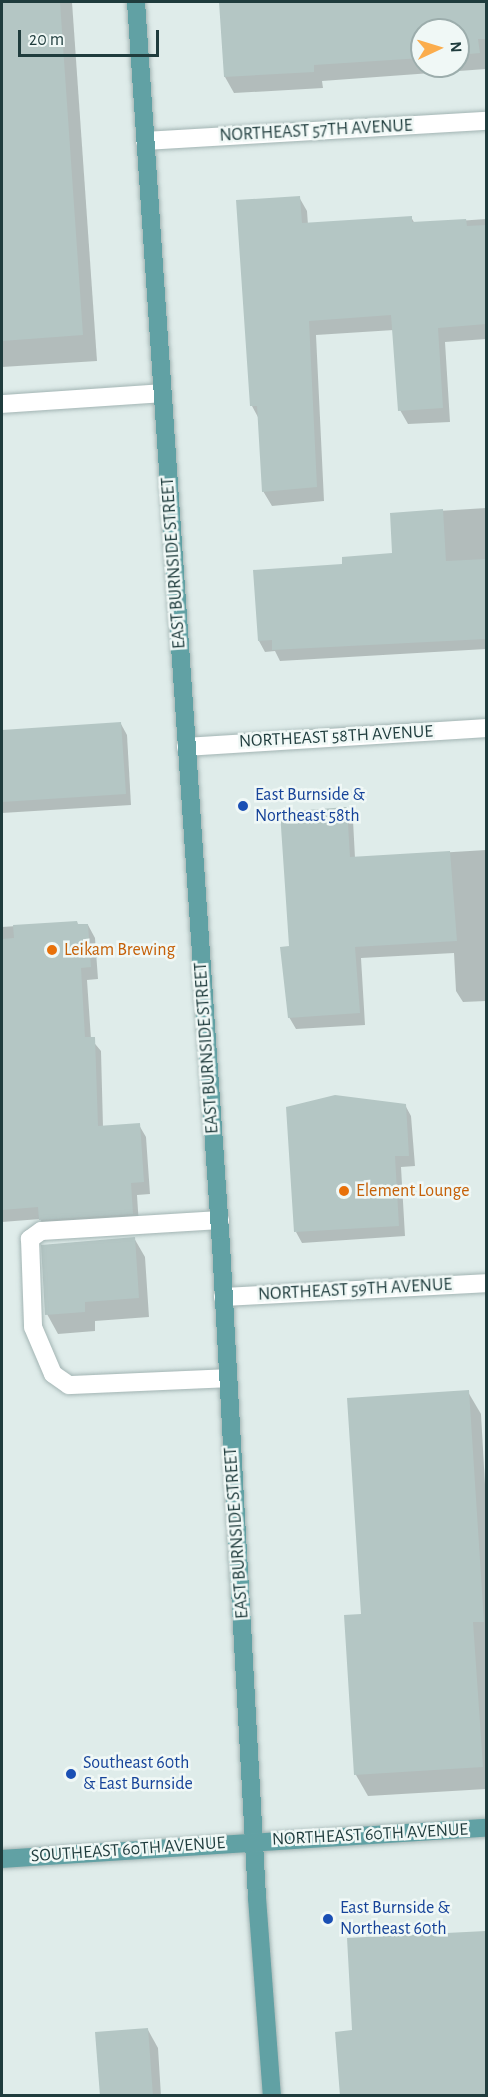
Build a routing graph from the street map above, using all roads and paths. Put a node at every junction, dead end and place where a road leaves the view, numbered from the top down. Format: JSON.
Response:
{"nodes":[{"id":1,"x":136,"y":2,"type":"edge"},
{"id":2,"x":486,"y":120,"type":"edge"},
{"id":3,"x":145,"y":141,"type":"junction"},
{"id":4,"x":163,"y":393,"type":"junction"},
{"id":5,"x":2,"y":404,"type":"edge"},
{"id":6,"x":486,"y":728,"type":"edge"},
{"id":7,"x":186,"y":747,"type":"junction"},
{"id":8,"x":220,"y":1220,"type":"junction"},
{"id":9,"x":486,"y":1283,"type":"edge"},
{"id":10,"x":224,"y":1297,"type":"junction"},
{"id":11,"x":228,"y":1378,"type":"junction"},
{"id":12,"x":486,"y":1828,"type":"edge"},
{"id":13,"x":255,"y":1842,"type":"junction"},
{"id":14,"x":2,"y":1859,"type":"edge"},
{"id":15,"x":272,"y":2096,"type":"edge"}],
"edges":[{"from":1,"to":3,"type":"main road","name":"EAST BURNSIDE STREET"},
{"from":2,"to":3,"type":"street","name":"NORTHEAST 57TH AVENUE"},
{"from":3,"to":4,"type":"main road","name":"EAST BURNSIDE STREET"},
{"from":4,"to":5,"type":"street"},
{"from":4,"to":7,"type":"main road","name":"EAST BURNSIDE STREET"},
{"from":6,"to":7,"type":"street","name":"NORTHEAST 58TH AVENUE"},
{"from":7,"to":8,"type":"main road","name":"EAST BURNSIDE STREET"},
{"from":8,"to":10,"type":"main road","name":"EAST BURNSIDE STREET"},
{"from":8,"to":11,"type":"street"},
{"from":9,"to":10,"type":"street","name":"NORTHEAST 59TH AVENUE"},
{"from":10,"to":11,"type":"main road","name":"EAST BURNSIDE STREET"},
{"from":11,"to":13,"type":"main road","name":"EAST BURNSIDE STREET"},
{"from":12,"to":13,"type":"main road","name":"NORTHEAST 60TH AVENUE"},
{"from":13,"to":14,"type":"main road","name":"SOUTHEAST 60TH AVENUE"},
{"from":13,"to":15,"type":"main road","name":"EAST BURNSIDE STREET"}]}
